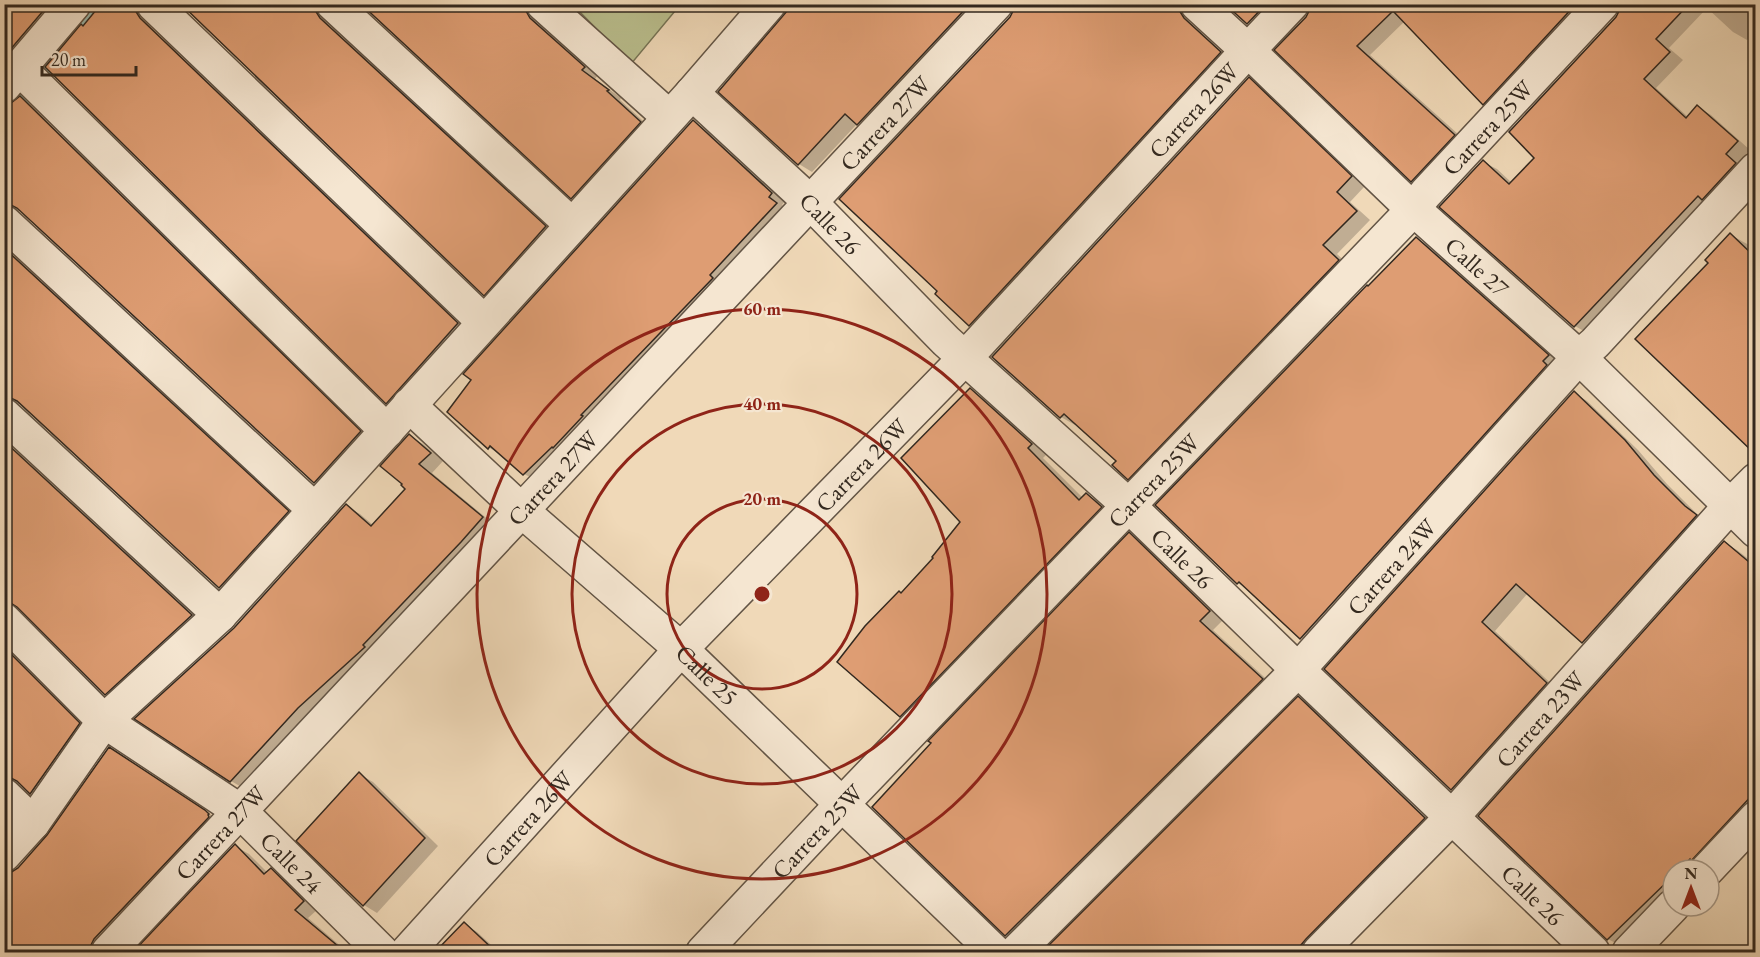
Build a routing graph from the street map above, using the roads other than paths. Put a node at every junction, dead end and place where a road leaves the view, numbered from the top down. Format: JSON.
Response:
{"nodes":[{"id":1,"x":74,"y":4,"type":"edge"},
{"id":2,"x":153,"y":4,"type":"edge"},
{"id":3,"x":333,"y":4,"type":"edge"},
{"id":4,"x":543,"y":4,"type":"edge"},
{"id":5,"x":996,"y":4,"type":"edge"},
{"id":6,"x":1197,"y":4,"type":"edge"},
{"id":7,"x":1292,"y":4,"type":"edge"},
{"id":8,"x":1602,"y":4,"type":"edge"},
{"id":9,"x":756,"y":9,"type":"edge"},
{"id":10,"x":1247,"y":51,"type":"junction"},
{"id":11,"x":12,"y":78,"type":"edge"},
{"id":12,"x":692,"y":93,"type":"junction"},
{"id":13,"x":669,"y":117,"type":"junction"},
{"id":14,"x":1755,"y":170,"type":"edge"},
{"id":15,"x":810,"y":202,"type":"junction"},
{"id":16,"x":1414,"y":208,"type":"junction"},
{"id":17,"x":4,"y":222,"type":"edge"},
{"id":18,"x":572,"y":225,"type":"junction"},
{"id":19,"x":484,"y":322,"type":"junction"},
{"id":20,"x":1579,"y":357,"type":"junction"},
{"id":21,"x":965,"y":358,"type":"junction"},
{"id":22,"x":409,"y":405,"type":"junction"},
{"id":23,"x":4,"y":415,"type":"edge"},
{"id":24,"x":387,"y":431,"type":"junction"},
{"id":25,"x":1755,"y":480,"type":"edge"},
{"id":26,"x":1128,"y":505,"type":"junction"},
{"id":27,"x":1730,"y":506,"type":"junction"},
{"id":28,"x":315,"y":510,"type":"junction"},
{"id":29,"x":522,"y":510,"type":"junction"},
{"id":30,"x":1755,"y":531,"type":"edge"},
{"id":31,"x":220,"y":615,"type":"junction"},
{"id":32,"x":4,"y":620,"type":"edge"},
{"id":33,"x":681,"y":650,"type":"junction"},
{"id":34,"x":1298,"y":670,"type":"junction"},
{"id":35,"x":104,"y":721,"type":"junction"},
{"id":36,"x":4,"y":795,"type":"edge"},
{"id":37,"x":842,"y":804,"type":"junction"},
{"id":38,"x":240,"y":811,"type":"junction"},
{"id":39,"x":1452,"y":817,"type":"junction"},
{"id":40,"x":1755,"y":818,"type":"edge"},
{"id":41,"x":33,"y":823,"type":"junction"},
{"id":42,"x":4,"y":855,"type":"edge"},
{"id":43,"x":1718,"y":858,"type":"edge"},
{"id":44,"x":1662,"y":918,"type":"edge"},
{"id":45,"x":108,"y":952,"type":"edge"},
{"id":46,"x":382,"y":952,"type":"edge"},
{"id":47,"x":407,"y":952,"type":"edge"},
{"id":48,"x":702,"y":952,"type":"edge"},
{"id":49,"x":995,"y":952,"type":"edge"},
{"id":50,"x":1016,"y":952,"type":"edge"},
{"id":51,"x":1319,"y":952,"type":"edge"},
{"id":52,"x":1593,"y":952,"type":"edge"},
{"id":53,"x":1629,"y":952,"type":"edge"}],
"edges":[{"from":1,"to":11,"type":"street"},
{"from":2,"to":19,"type":"street"},
{"from":3,"to":18,"type":"street"},
{"from":4,"to":13,"type":"street"},
{"from":5,"to":15,"type":"street","name":"Carrera 27W"},
{"from":6,"to":10,"type":"street","name":"Calle 27"},
{"from":7,"to":10,"type":"street","name":"Carrera 26W"},
{"from":8,"to":16,"type":"street","name":"Carrera 25W"},
{"from":9,"to":12,"type":"street"},
{"from":10,"to":16,"type":"street","name":"Calle 27"},
{"from":10,"to":21,"type":"street","name":"Carrera 26W"},
{"from":11,"to":24,"type":"street"},
{"from":12,"to":13,"type":"street"},
{"from":12,"to":15,"type":"street","name":"Calle 26"},
{"from":13,"to":18,"type":"street"},
{"from":14,"to":20,"type":"street","name":"Carrera 24W"},
{"from":15,"to":21,"type":"street","name":"Calle 26"},
{"from":15,"to":29,"type":"street","name":"Carrera 27W"},
{"from":16,"to":20,"type":"street","name":"Calle 27"},
{"from":16,"to":26,"type":"street","name":"Carrera 25W"},
{"from":17,"to":28,"type":"street"},
{"from":18,"to":19,"type":"street"},
{"from":19,"to":22,"type":"street"},
{"from":20,"to":27,"type":"street","name":"Calle 27"},
{"from":20,"to":34,"type":"street","name":"Carrera 24W"},
{"from":21,"to":26,"type":"street","name":"Calle 26"},
{"from":21,"to":33,"type":"street","name":"Carrera 26W"},
{"from":22,"to":24,"type":"street"},
{"from":22,"to":29,"type":"street","name":"Calle 25"},
{"from":23,"to":31,"type":"street"},
{"from":24,"to":28,"type":"street"},
{"from":25,"to":27,"type":"street","name":"Carrera 23W"},
{"from":26,"to":34,"type":"street","name":"Calle 26"},
{"from":26,"to":37,"type":"street","name":"Carrera 25W"},
{"from":27,"to":30,"type":"street","name":"Calle 27"},
{"from":27,"to":39,"type":"street","name":"Carrera 23W"},
{"from":28,"to":31,"type":"street"},
{"from":29,"to":33,"type":"street","name":"Calle 25"},
{"from":29,"to":38,"type":"street","name":"Carrera 27W"},
{"from":31,"to":35,"type":"street"},
{"from":32,"to":35,"type":"street","name":"Calle 24"},
{"from":33,"to":37,"type":"street","name":"Calle 25"},
{"from":33,"to":47,"type":"street","name":"Carrera 26W"},
{"from":34,"to":39,"type":"street","name":"Calle 26"},
{"from":34,"to":50,"type":"street","name":"Carrera 24W"},
{"from":35,"to":38,"type":"street","name":"Calle 24"},
{"from":35,"to":41,"type":"street"},
{"from":36,"to":41,"type":"street"},
{"from":37,"to":48,"type":"street","name":"Carrera 25W"},
{"from":37,"to":49,"type":"street","name":"Calle 25"},
{"from":38,"to":45,"type":"street","name":"Carrera 27W"},
{"from":38,"to":46,"type":"street","name":"Calle 24"},
{"from":39,"to":51,"type":"street","name":"Carrera 23W"},
{"from":39,"to":52,"type":"street","name":"Calle 26"},
{"from":40,"to":43,"type":"street"},
{"from":41,"to":42,"type":"street"},
{"from":44,"to":53,"type":"street"}]}
